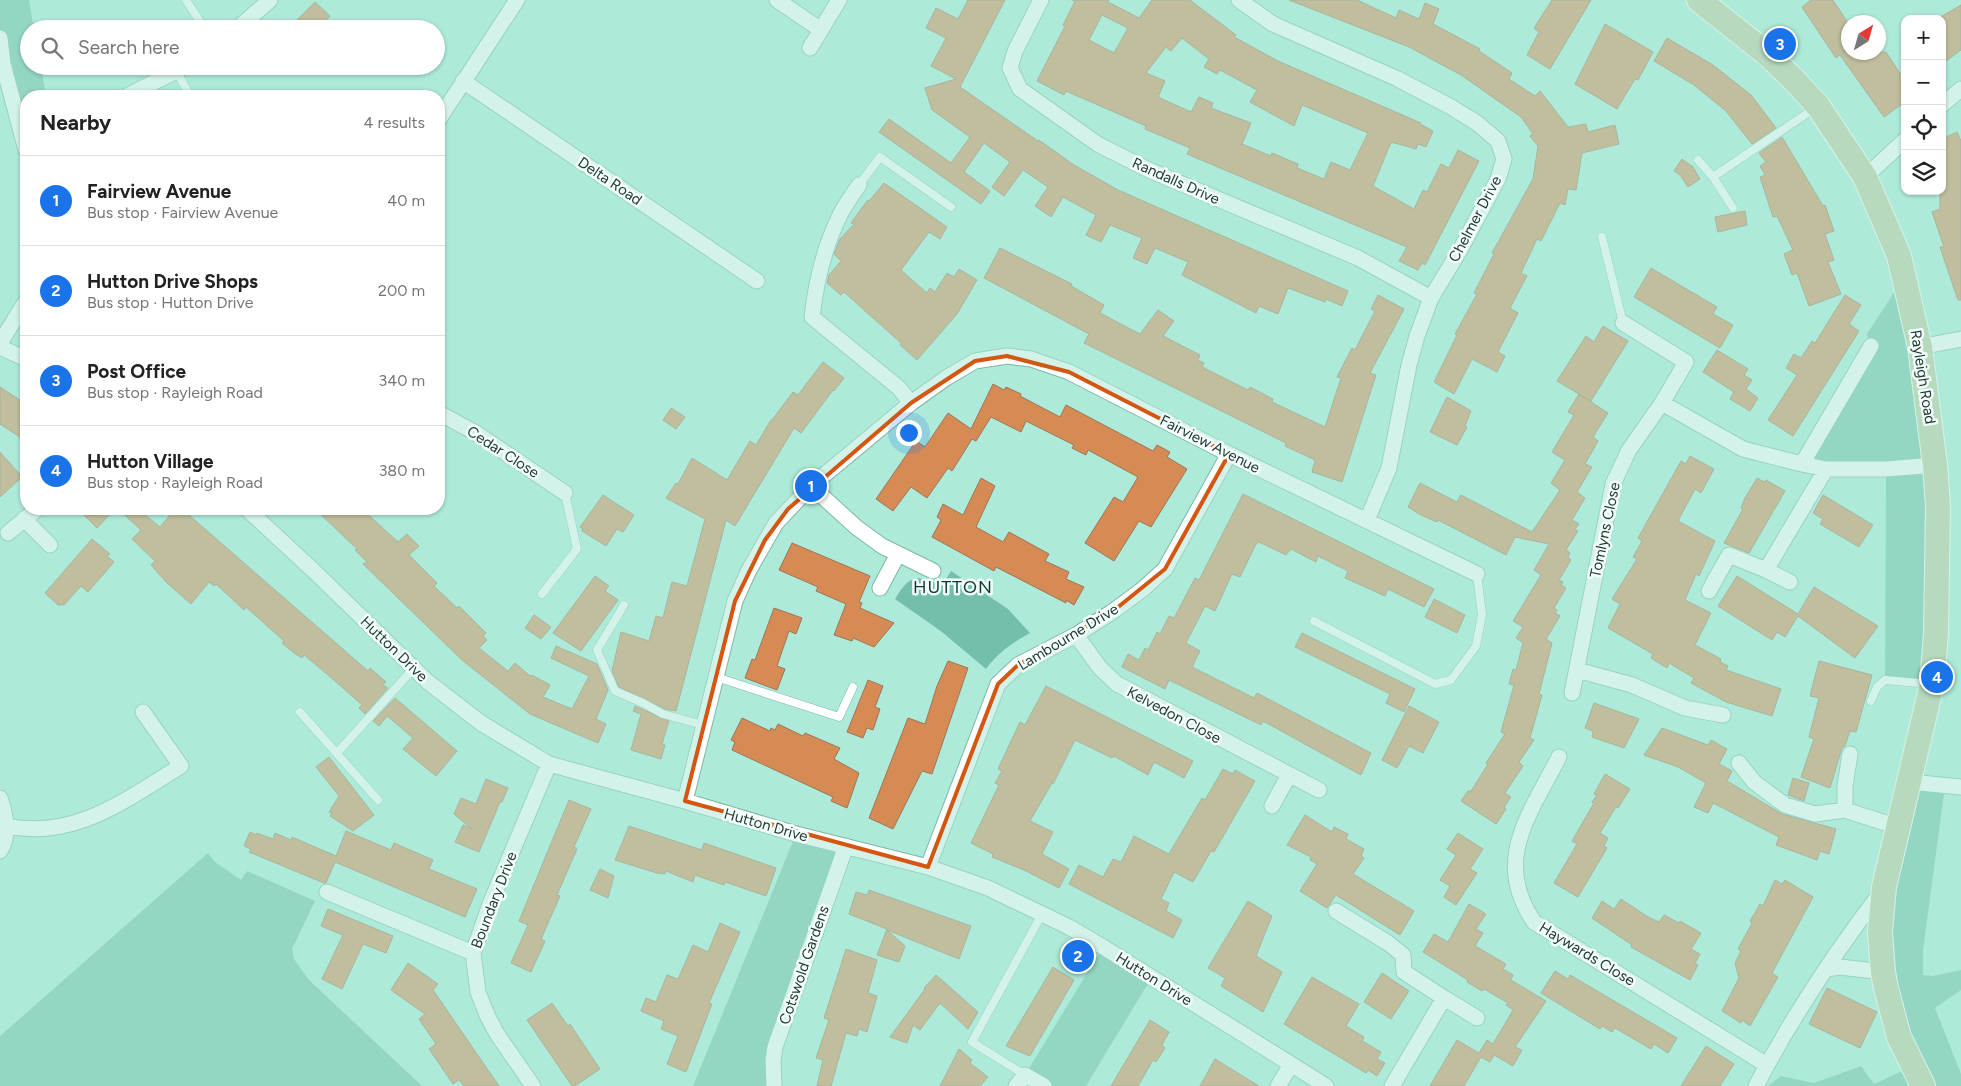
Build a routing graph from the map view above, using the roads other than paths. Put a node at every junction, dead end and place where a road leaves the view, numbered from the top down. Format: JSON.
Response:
{"nodes":[{"id":1,"x":186,"y":0,"type":"edge"},
{"id":2,"x":270,"y":0,"type":"edge"},
{"id":3,"x":517,"y":0,"type":"edge"},
{"id":4,"x":778,"y":0,"type":"edge"},
{"id":5,"x":839,"y":0,"type":"edge"},
{"id":6,"x":1041,"y":0,"type":"edge"},
{"id":7,"x":1239,"y":0,"type":"edge"},
{"id":8,"x":1699,"y":0,"type":"edge"},
{"id":9,"x":200,"y":20,"type":"edge"},
{"id":10,"x":248,"y":20,"type":"edge"},
{"id":11,"x":821,"y":30,"type":"junction"},
{"id":12,"x":0,"y":38,"type":"edge"},
{"id":13,"x":810,"y":48,"type":"dead end"},
{"id":14,"x":170,"y":75,"type":"edge"},
{"id":15,"x":184,"y":75,"type":"edge"},
{"id":16,"x":462,"y":82,"type":"junction"},
{"id":17,"x":1961,"y":89,"type":"edge"},
{"id":18,"x":139,"y":90,"type":"edge"},
{"id":19,"x":188,"y":90,"type":"edge"},
{"id":20,"x":1946,"y":102,"type":"edge"},
{"id":21,"x":1818,"y":106,"type":"junction"},
{"id":22,"x":445,"y":109,"type":"edge"},
{"id":23,"x":20,"y":116,"type":"edge"},
{"id":24,"x":1901,"y":144,"type":"edge"},
{"id":25,"x":1698,"y":160,"type":"dead end"},
{"id":26,"x":1713,"y":177,"type":"junction"},
{"id":27,"x":1865,"y":177,"type":"junction"},
{"id":28,"x":859,"y":185,"type":"joint"},
{"id":29,"x":951,"y":207,"type":"dead end"},
{"id":30,"x":1733,"y":208,"type":"dead end"},
{"id":31,"x":1602,"y":237,"type":"dead end"},
{"id":32,"x":757,"y":281,"type":"dead end"},
{"id":33,"x":1431,"y":298,"type":"junction"},
{"id":34,"x":20,"y":311,"type":"edge"},
{"id":35,"x":1624,"y":323,"type":"joint"},
{"id":36,"x":1961,"y":339,"type":"edge"},
{"id":37,"x":0,"y":343,"type":"edge"},
{"id":38,"x":1871,"y":346,"type":"dead end"},
{"id":39,"x":0,"y":347,"type":"edge"},
{"id":40,"x":1920,"y":347,"type":"junction"},
{"id":41,"x":20,"y":356,"type":"edge"},
{"id":42,"x":911,"y":403,"type":"junction"},
{"id":43,"x":1662,"y":403,"type":"junction"},
{"id":44,"x":445,"y":416,"type":"edge"},
{"id":45,"x":1229,"y":454,"type":"junction"},
{"id":46,"x":1802,"y":464,"type":"junction"},
{"id":47,"x":1935,"y":465,"type":"junction"},
{"id":48,"x":1826,"y":470,"type":"junction"},
{"id":49,"x":811,"y":486,"type":"junction"},
{"id":50,"x":565,"y":493,"type":"joint"},
{"id":51,"x":30,"y":515,"type":"edge"},
{"id":52,"x":254,"y":515,"type":"edge"},
{"id":53,"x":24,"y":520,"type":"junction"},
{"id":54,"x":1367,"y":520,"type":"junction"},
{"id":55,"x":8,"y":533,"type":"dead end"},
{"id":56,"x":50,"y":545,"type":"dead end"},
{"id":57,"x":898,"y":554,"type":"junction"},
{"id":58,"x":1766,"y":570,"type":"junction"},
{"id":59,"x":933,"y":571,"type":"dead end"},
{"id":60,"x":1477,"y":574,"type":"joint"},
{"id":61,"x":1790,"y":582,"type":"dead end"},
{"id":62,"x":880,"y":588,"type":"dead end"},
{"id":63,"x":1709,"y":591,"type":"dead end"},
{"id":64,"x":542,"y":594,"type":"dead end"},
{"id":65,"x":624,"y":605,"type":"dead end"},
{"id":66,"x":1314,"y":621,"type":"dead end"},
{"id":67,"x":1076,"y":634,"type":"junction"},
{"id":68,"x":413,"y":669,"type":"junction"},
{"id":69,"x":1577,"y":670,"type":"junction"},
{"id":70,"x":716,"y":677,"type":"junction"},
{"id":71,"x":1932,"y":684,"type":"junction"},
{"id":72,"x":853,"y":687,"type":"dead end"},
{"id":73,"x":1572,"y":694,"type":"dead end"},
{"id":74,"x":1871,"y":701,"type":"dead end"},
{"id":75,"x":143,"y":712,"type":"dead end"},
{"id":76,"x":300,"y":712,"type":"dead end"},
{"id":77,"x":1723,"y":715,"type":"dead end"},
{"id":78,"x":704,"y":725,"type":"junction"},
{"id":79,"x":337,"y":753,"type":"junction"},
{"id":80,"x":1850,"y":754,"type":"dead end"},
{"id":81,"x":1559,"y":757,"type":"dead end"},
{"id":82,"x":1739,"y":763,"type":"dead end"},
{"id":83,"x":549,"y":764,"type":"junction"},
{"id":84,"x":1289,"y":775,"type":"junction"},
{"id":85,"x":1910,"y":782,"type":"junction"},
{"id":86,"x":1961,"y":787,"type":"edge"},
{"id":87,"x":1319,"y":790,"type":"dead end"},
{"id":88,"x":0,"y":798,"type":"edge"},
{"id":89,"x":378,"y":800,"type":"dead end"},
{"id":90,"x":684,"y":801,"type":"junction"},
{"id":91,"x":1272,"y":806,"type":"dead end"},
{"id":92,"x":1845,"y":810,"type":"junction"},
{"id":93,"x":6,"y":826,"type":"junction"},
{"id":94,"x":1898,"y":827,"type":"junction"},
{"id":95,"x":846,"y":846,"type":"junction"},
{"id":96,"x":2,"y":849,"type":"edge"},
{"id":97,"x":928,"y":867,"type":"junction"},
{"id":98,"x":1884,"y":888,"type":"junction"},
{"id":99,"x":327,"y":892,"type":"dead end"},
{"id":100,"x":1336,"y":911,"type":"dead end"},
{"id":101,"x":1042,"y":914,"type":"junction"},
{"id":102,"x":473,"y":953,"type":"junction"},
{"id":103,"x":1826,"y":969,"type":"junction"},
{"id":104,"x":1883,"y":972,"type":"junction"},
{"id":105,"x":1444,"y":998,"type":"junction"},
{"id":106,"x":1476,"y":1018,"type":"dead end"},
{"id":107,"x":1767,"y":1064,"type":"junction"},
{"id":108,"x":1291,"y":1065,"type":"junction"},
{"id":109,"x":1021,"y":1081,"type":"edge"},
{"id":110,"x":533,"y":1086,"type":"edge"},
{"id":111,"x":774,"y":1086,"type":"edge"},
{"id":112,"x":1044,"y":1086,"type":"edge"},
{"id":113,"x":1278,"y":1086,"type":"edge"},
{"id":114,"x":1326,"y":1086,"type":"edge"},
{"id":115,"x":1392,"y":1086,"type":"edge"},
{"id":116,"x":1756,"y":1086,"type":"edge"},
{"id":117,"x":1923,"y":1086,"type":"edge"}],
"edges":[{"from":1,"to":9,"type":"lane"},
{"from":2,"to":10,"type":"street"},
{"from":3,"to":16,"type":"street"},
{"from":4,"to":11,"type":"street"},
{"from":5,"to":11,"type":"street"},
{"from":6,"to":33,"type":"street","name":"Randalls Drive"},
{"from":7,"to":33,"type":"street","name":"Chelmer Drive"},
{"from":8,"to":21,"type":"main road","name":"Rayleigh Road"},
{"from":11,"to":13,"type":"street"},
{"from":12,"to":23,"type":"street"},
{"from":14,"to":18,"type":"street"},
{"from":15,"to":19,"type":"lane"},
{"from":16,"to":22,"type":"street"},
{"from":16,"to":32,"type":"street","name":"Delta Road"},
{"from":17,"to":20,"type":"street"},
{"from":21,"to":26,"type":"lane"},
{"from":21,"to":27,"type":"main road","name":"Rayleigh Road"},
{"from":24,"to":27,"type":"street"},
{"from":25,"to":26,"type":"lane"},
{"from":26,"to":30,"type":"lane"},
{"from":27,"to":40,"type":"main road","name":"Rayleigh Road"},
{"from":28,"to":29,"type":"lane"},
{"from":28,"to":42,"type":"street"},
{"from":31,"to":35,"type":"lane"},
{"from":33,"to":54,"type":"street","name":"Chelmer Drive"},
{"from":34,"to":37,"type":"street"},
{"from":35,"to":43,"type":"street","name":"Tomlyns Close"},
{"from":36,"to":40,"type":"street"},
{"from":38,"to":46,"type":"street"},
{"from":39,"to":41,"type":"street"},
{"from":40,"to":47,"type":"main road","name":"Rayleigh Road"},
{"from":42,"to":45,"type":"street","name":"Fairview Avenue"},
{"from":42,"to":49,"type":"street","name":"Fairview Avenue"},
{"from":43,"to":46,"type":"street"},
{"from":43,"to":69,"type":"street","name":"Tomlyns Close"},
{"from":44,"to":50,"type":"street","name":"Cedar Close"},
{"from":45,"to":54,"type":"street","name":"Fairview Avenue"},
{"from":45,"to":67,"type":"street","name":"Lambourne Drive"},
{"from":46,"to":48,"type":"street"},
{"from":47,"to":48,"type":"street"},
{"from":47,"to":71,"type":"main road","name":"Rayleigh Road"},
{"from":48,"to":58,"type":"street"},
{"from":49,"to":57,"type":"street"},
{"from":49,"to":70,"type":"street","name":"Fairview Avenue"},
{"from":50,"to":64,"type":"lane"},
{"from":51,"to":53,"type":"street"},
{"from":52,"to":68,"type":"street","name":"Hutton Drive"},
{"from":53,"to":55,"type":"street"},
{"from":53,"to":56,"type":"street"},
{"from":54,"to":60,"type":"street","name":"Fairview Avenue"},
{"from":57,"to":59,"type":"street"},
{"from":57,"to":62,"type":"street"},
{"from":58,"to":61,"type":"street"},
{"from":58,"to":63,"type":"street"},
{"from":60,"to":66,"type":"lane"},
{"from":65,"to":78,"type":"lane"},
{"from":67,"to":84,"type":"street","name":"Kelvedon Close"},
{"from":67,"to":97,"type":"street","name":"Lambourne Drive"},
{"from":68,"to":79,"type":"lane"},
{"from":68,"to":83,"type":"street","name":"Hutton Drive"},
{"from":69,"to":73,"type":"street","name":"Tomlyns Close"},
{"from":69,"to":77,"type":"street"},
{"from":70,"to":72,"type":"lane"},
{"from":70,"to":78,"type":"street","name":"Fairview Avenue"},
{"from":71,"to":74,"type":"lane"},
{"from":71,"to":85,"type":"main road","name":"Rayleigh Road"},
{"from":75,"to":93,"type":"street"},
{"from":76,"to":79,"type":"lane"},
{"from":78,"to":90,"type":"street","name":"Fairview Avenue"},
{"from":79,"to":89,"type":"lane"},
{"from":80,"to":92,"type":"street"},
{"from":81,"to":107,"type":"street","name":"Haywards Close"},
{"from":82,"to":92,"type":"street"},
{"from":83,"to":90,"type":"street","name":"Hutton Drive"},
{"from":83,"to":102,"type":"street","name":"Boundary Drive"},
{"from":84,"to":87,"type":"street","name":"Kelvedon Close"},
{"from":84,"to":91,"type":"street"},
{"from":85,"to":86,"type":"street"},
{"from":85,"to":94,"type":"main road","name":"Rayleigh Road"},
{"from":88,"to":93,"type":"street"},
{"from":90,"to":95,"type":"street","name":"Hutton Drive"},
{"from":92,"to":94,"type":"street"},
{"from":93,"to":96,"type":"street"},
{"from":94,"to":98,"type":"main road","name":"Rayleigh Road"},
{"from":95,"to":97,"type":"street","name":"Hutton Drive"},
{"from":95,"to":111,"type":"street","name":"Cotswold Gardens"},
{"from":97,"to":101,"type":"street","name":"Hutton Drive"},
{"from":98,"to":103,"type":"street"},
{"from":98,"to":104,"type":"main road","name":"Rayleigh Road"},
{"from":99,"to":102,"type":"street"},
{"from":100,"to":105,"type":"street"},
{"from":101,"to":108,"type":"street","name":"Hutton Drive"},
{"from":101,"to":109,"type":"lane"},
{"from":102,"to":110,"type":"street","name":"Boundary Drive"},
{"from":103,"to":104,"type":"street"},
{"from":103,"to":107,"type":"street"},
{"from":104,"to":117,"type":"main road","name":"Rayleigh Road"},
{"from":105,"to":106,"type":"street"},
{"from":105,"to":115,"type":"street"},
{"from":107,"to":116,"type":"street"},
{"from":108,"to":113,"type":"street"},
{"from":108,"to":114,"type":"street","name":"Hutton Drive"},
{"from":109,"to":112,"type":"street"}]}
